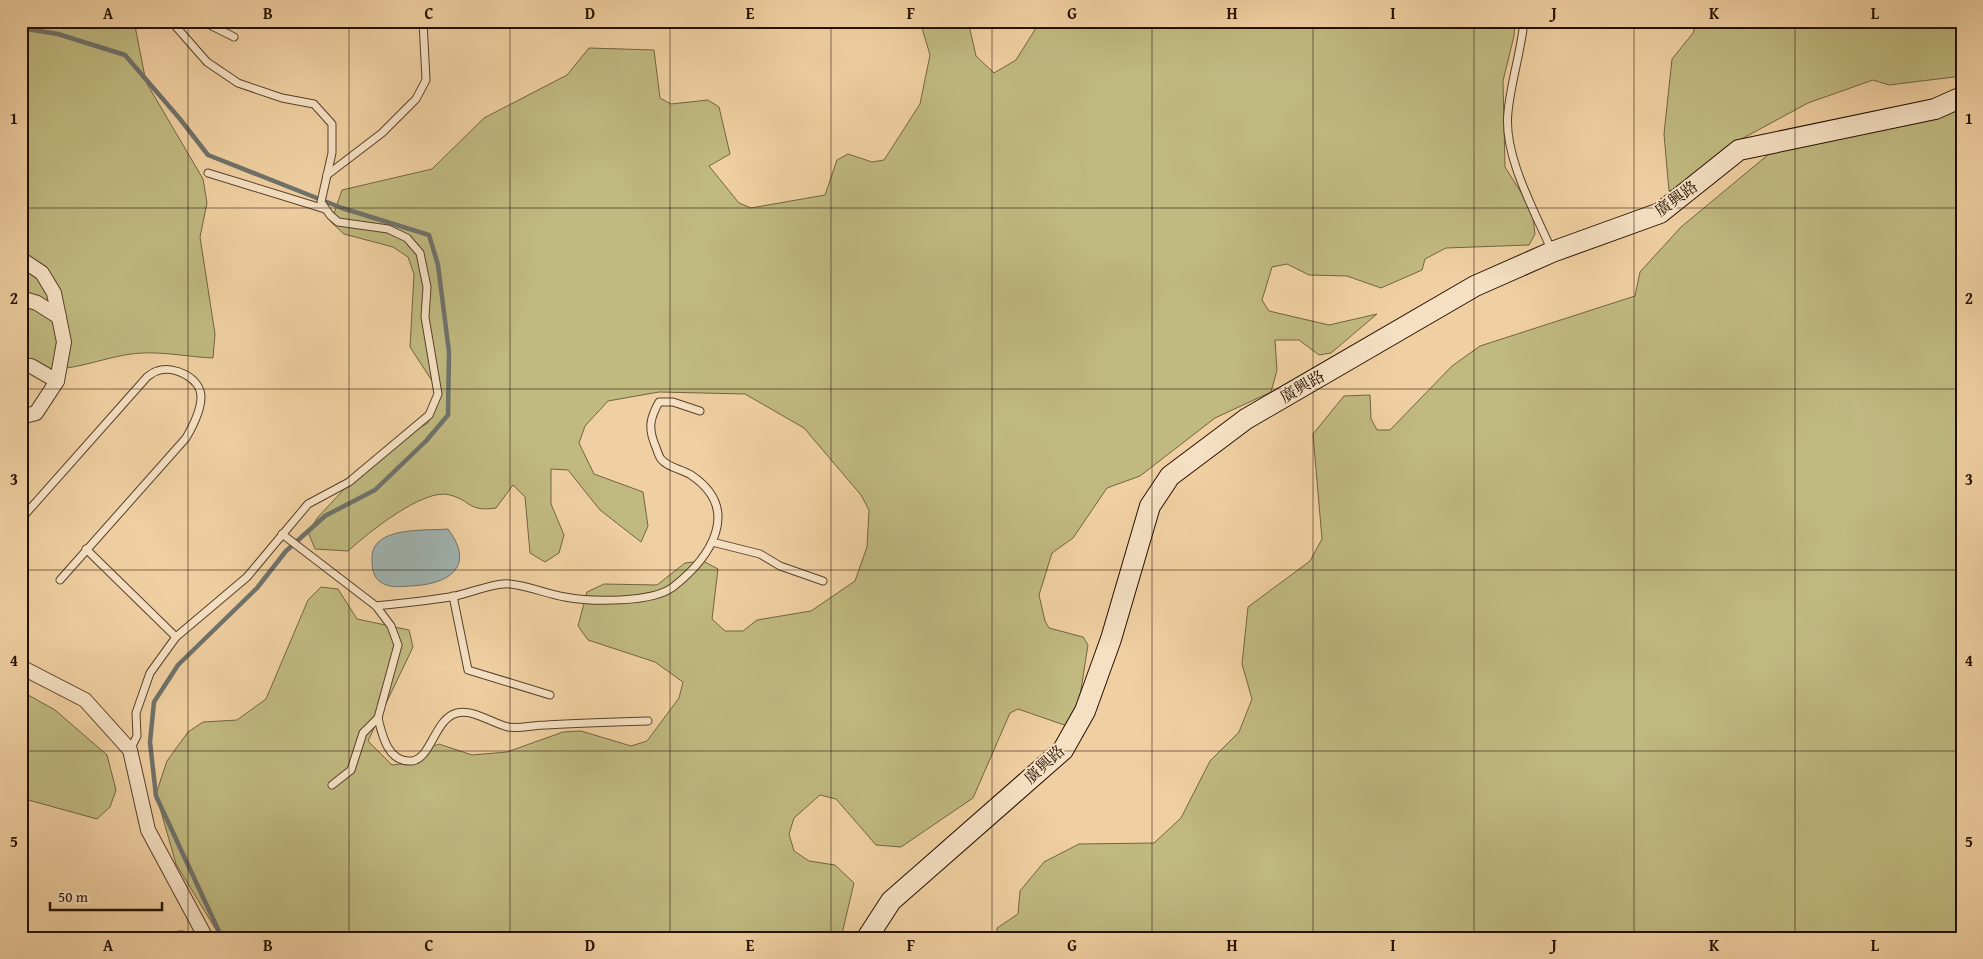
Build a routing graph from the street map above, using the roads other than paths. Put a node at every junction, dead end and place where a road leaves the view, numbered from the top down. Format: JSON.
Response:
{"nodes":[{"id":1,"x":171,"y":21,"type":"edge"},
{"id":2,"x":202,"y":21,"type":"edge"},
{"id":3,"x":423,"y":21,"type":"edge"},
{"id":4,"x":1524,"y":21,"type":"edge"},
{"id":5,"x":234,"y":37,"type":"dead end"},
{"id":6,"x":1962,"y":97,"type":"edge"},
{"id":7,"x":208,"y":173,"type":"dead end"},
{"id":8,"x":327,"y":175,"type":"junction"},
{"id":9,"x":326,"y":209,"type":"junction"},
{"id":10,"x":1552,"y":252,"type":"junction"},
{"id":11,"x":21,"y":259,"type":"edge"},
{"id":12,"x":21,"y":298,"type":"edge"},
{"id":13,"x":59,"y":317,"type":"junction"},
{"id":14,"x":21,"y":364,"type":"edge"},
{"id":15,"x":58,"y":380,"type":"junction"},
{"id":16,"x":700,"y":411,"type":"dead end"},
{"id":17,"x":21,"y":417,"type":"edge"},
{"id":18,"x":21,"y":519,"type":"edge"},
{"id":19,"x":284,"y":536,"type":"junction"},
{"id":20,"x":712,"y":542,"type":"junction"},
{"id":21,"x":86,"y":549,"type":"junction"},
{"id":22,"x":60,"y":580,"type":"dead end"},
{"id":23,"x":823,"y":581,"type":"dead end"},
{"id":24,"x":453,"y":596,"type":"junction"},
{"id":25,"x":376,"y":606,"type":"junction"},
{"id":26,"x":176,"y":637,"type":"junction"},
{"id":27,"x":21,"y":667,"type":"edge"},
{"id":28,"x":550,"y":695,"type":"dead end"},
{"id":29,"x":378,"y":718,"type":"junction"},
{"id":30,"x":648,"y":721,"type":"dead end"},
{"id":31,"x":130,"y":750,"type":"junction"},
{"id":32,"x":332,"y":785,"type":"dead end"},
{"id":33,"x":159,"y":938,"type":"edge"},
{"id":34,"x":205,"y":938,"type":"edge"},
{"id":35,"x":866,"y":938,"type":"edge"}],
"edges":[{"from":1,"to":8,"type":"lane"},
{"from":2,"to":5,"type":"lane"},
{"from":3,"to":8,"type":"lane"},
{"from":4,"to":10,"type":"lane"},
{"from":6,"to":10,"type":"street","name":"廣興路"},
{"from":7,"to":9,"type":"lane"},
{"from":8,"to":9,"type":"lane"},
{"from":9,"to":19,"type":"lane"},
{"from":10,"to":35,"type":"street","name":"廣興路"},
{"from":11,"to":13,"type":"street"},
{"from":12,"to":13,"type":"street"},
{"from":13,"to":15,"type":"street"},
{"from":14,"to":15,"type":"street"},
{"from":15,"to":17,"type":"street"},
{"from":16,"to":20,"type":"lane"},
{"from":18,"to":21,"type":"lane"},
{"from":19,"to":25,"type":"lane"},
{"from":19,"to":26,"type":"lane"},
{"from":20,"to":23,"type":"lane"},
{"from":20,"to":24,"type":"lane"},
{"from":21,"to":22,"type":"lane"},
{"from":21,"to":26,"type":"lane"},
{"from":24,"to":25,"type":"lane"},
{"from":24,"to":28,"type":"lane"},
{"from":25,"to":29,"type":"lane"},
{"from":26,"to":31,"type":"lane"},
{"from":27,"to":31,"type":"street"},
{"from":29,"to":30,"type":"lane"},
{"from":29,"to":32,"type":"lane"},
{"from":31,"to":34,"type":"street"},
{"from":33,"to":34,"type":"lane"}]}
